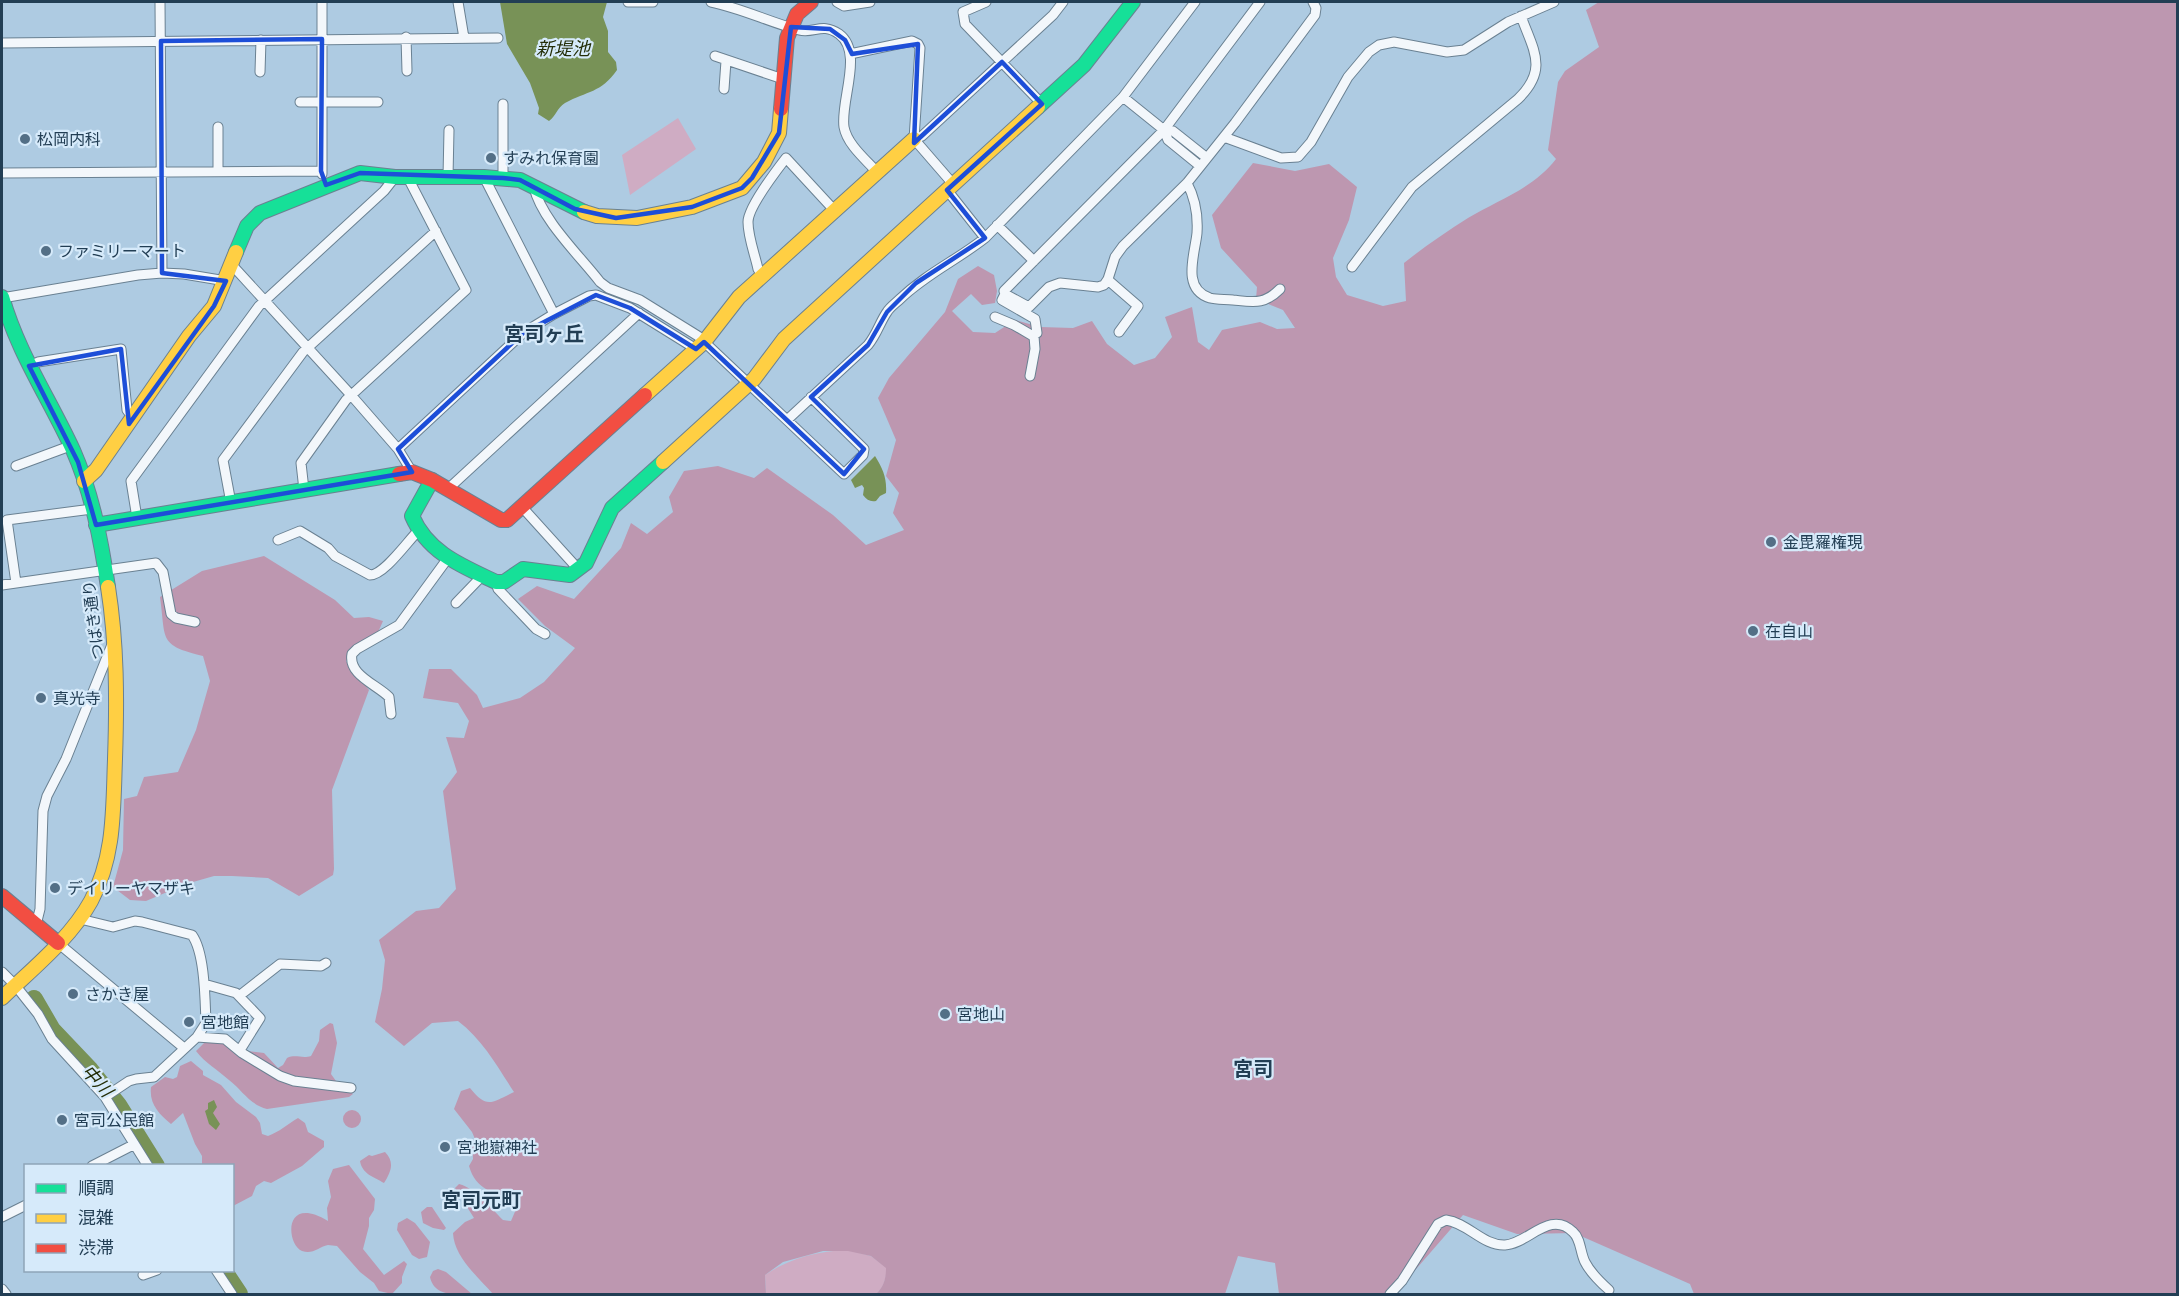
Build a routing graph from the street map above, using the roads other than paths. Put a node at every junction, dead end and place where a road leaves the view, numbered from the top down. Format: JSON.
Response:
{"nodes":[{"id":1,"x":160,"y":2,"type":"edge"},
{"id":2,"x":322,"y":2,"type":"edge"},
{"id":3,"x":458,"y":2,"type":"edge"},
{"id":4,"x":628,"y":2,"type":"edge"},
{"id":5,"x":653,"y":2,"type":"edge"},
{"id":6,"x":711,"y":2,"type":"edge"},
{"id":7,"x":811,"y":2,"type":"edge"},
{"id":8,"x":837,"y":2,"type":"edge"},
{"id":9,"x":870,"y":2,"type":"edge"},
{"id":10,"x":986,"y":2,"type":"edge"},
{"id":11,"x":1064,"y":2,"type":"edge"},
{"id":12,"x":1133,"y":2,"type":"edge"},
{"id":13,"x":1195,"y":2,"type":"edge"},
{"id":14,"x":1260,"y":2,"type":"edge"},
{"id":15,"x":1313,"y":2,"type":"edge"},
{"id":16,"x":1554,"y":2,"type":"edge"},
{"id":17,"x":1521,"y":16,"type":"junction"},
{"id":18,"x":791,"y":27,"type":"junction"},
{"id":19,"x":406,"y":38,"type":"junction"},
{"id":20,"x":464,"y":38,"type":"junction"},
{"id":21,"x":498,"y":38,"type":"dead end"},
{"id":22,"x":322,"y":39,"type":"junction"},
{"id":23,"x":261,"y":40,"type":"junction"},
{"id":24,"x":161,"y":41,"type":"junction"},
{"id":25,"x":2,"y":43,"type":"edge"},
{"id":26,"x":850,"y":54,"type":"junction"},
{"id":27,"x":715,"y":56,"type":"dead end"},
{"id":28,"x":726,"y":61,"type":"junction"},
{"id":29,"x":1002,"y":62,"type":"junction"},
{"id":30,"x":407,"y":71,"type":"dead end"},
{"id":31,"x":260,"y":72,"type":"dead end"},
{"id":32,"x":783,"y":79,"type":"junction"},
{"id":33,"x":724,"y":89,"type":"dead end"},
{"id":34,"x":1123,"y":97,"type":"junction"},
{"id":35,"x":300,"y":102,"type":"dead end"},
{"id":36,"x":322,"y":102,"type":"junction"},
{"id":37,"x":378,"y":102,"type":"dead end"},
{"id":38,"x":504,"y":104,"type":"dead end"},
{"id":39,"x":1042,"y":104,"type":"junction"},
{"id":40,"x":218,"y":127,"type":"dead end"},
{"id":41,"x":449,"y":130,"type":"dead end"},
{"id":42,"x":1164,"y":130,"type":"junction"},
{"id":43,"x":1224,"y":137,"type":"junction"},
{"id":44,"x":914,"y":139,"type":"junction"},
{"id":45,"x":1207,"y":158,"type":"junction"},
{"id":46,"x":1200,"y":166,"type":"junction"},
{"id":47,"x":218,"y":171,"type":"junction"},
{"id":48,"x":321,"y":171,"type":"junction"},
{"id":49,"x":876,"y":171,"type":"junction"},
{"id":50,"x":161,"y":172,"type":"junction"},
{"id":51,"x":2,"y":173,"type":"edge"},
{"id":52,"x":401,"y":177,"type":"junction"},
{"id":53,"x":448,"y":177,"type":"junction"},
{"id":54,"x":484,"y":177,"type":"junction"},
{"id":55,"x":503,"y":178,"type":"junction"},
{"id":56,"x":1187,"y":183,"type":"junction"},
{"id":57,"x":326,"y":185,"type":"junction"},
{"id":58,"x":534,"y":187,"type":"junction"},
{"id":59,"x":950,"y":187,"type":"junction"},
{"id":60,"x":834,"y":210,"type":"junction"},
{"id":61,"x":998,"y":225,"type":"junction"},
{"id":62,"x":436,"y":231,"type":"junction"},
{"id":63,"x":984,"y":237,"type":"junction"},
{"id":64,"x":1034,"y":261,"type":"junction"},
{"id":65,"x":232,"y":265,"type":"junction"},
{"id":66,"x":1352,"y":267,"type":"dead end"},
{"id":67,"x":162,"y":273,"type":"junction"},
{"id":68,"x":763,"y":275,"type":"junction"},
{"id":69,"x":1108,"y":280,"type":"junction"},
{"id":70,"x":226,"y":281,"type":"junction"},
{"id":71,"x":1280,"y":289,"type":"dead end"},
{"id":72,"x":1005,"y":294,"type":"junction"},
{"id":73,"x":2,"y":298,"type":"edge"},
{"id":74,"x":264,"y":301,"type":"junction"},
{"id":75,"x":639,"y":313,"type":"junction"},
{"id":76,"x":554,"y":314,"type":"junction"},
{"id":77,"x":994,"y":317,"type":"dead end"},
{"id":78,"x":1119,"y":332,"type":"dead end"},
{"id":79,"x":1034,"y":336,"type":"junction"},
{"id":80,"x":700,"y":345,"type":"junction"},
{"id":81,"x":308,"y":348,"type":"junction"},
{"id":82,"x":29,"y":366,"type":"junction"},
{"id":83,"x":1029,"y":376,"type":"dead end"},
{"id":84,"x":748,"y":384,"type":"junction"},
{"id":85,"x":351,"y":395,"type":"junction"},
{"id":86,"x":811,"y":397,"type":"junction"},
{"id":87,"x":133,"y":418,"type":"junction"},
{"id":88,"x":786,"y":420,"type":"junction"},
{"id":89,"x":70,"y":447,"type":"junction"},
{"id":90,"x":398,"y":449,"type":"junction"},
{"id":91,"x":16,"y":466,"type":"dead end"},
{"id":92,"x":412,"y":472,"type":"junction"},
{"id":93,"x":432,"y":480,"type":"junction"},
{"id":94,"x":84,"y":481,"type":"junction"},
{"id":95,"x":448,"y":489,"type":"junction"},
{"id":96,"x":304,"y":490,"type":"junction"},
{"id":97,"x":231,"y":503,"type":"junction"},
{"id":98,"x":522,"y":507,"type":"junction"},
{"id":99,"x":92,"y":509,"type":"junction"},
{"id":100,"x":137,"y":518,"type":"junction"},
{"id":101,"x":96,"y":525,"type":"junction"},
{"id":102,"x":418,"y":531,"type":"junction"},
{"id":103,"x":278,"y":540,"type":"dead end"},
{"id":104,"x":448,"y":558,"type":"junction"},
{"id":105,"x":104,"y":570,"type":"junction"},
{"id":106,"x":579,"y":570,"type":"junction"},
{"id":107,"x":483,"y":575,"type":"junction"},
{"id":108,"x":496,"y":582,"type":"junction"},
{"id":109,"x":15,"y":583,"type":"junction"},
{"id":110,"x":2,"y":585,"type":"edge"},
{"id":111,"x":456,"y":603,"type":"dead end"},
{"id":112,"x":195,"y":622,"type":"dead end"},
{"id":113,"x":545,"y":634,"type":"dead end"},
{"id":114,"x":115,"y":639,"type":"junction"},
{"id":115,"x":391,"y":714,"type":"dead end"},
{"id":116,"x":2,"y":896,"type":"edge"},
{"id":117,"x":80,"y":919,"type":"junction"},
{"id":118,"x":36,"y":925,"type":"junction"},
{"id":119,"x":58,"y":943,"type":"junction"},
{"id":120,"x":326,"y":963,"type":"dead end"},
{"id":121,"x":2,"y":972,"type":"edge"},
{"id":122,"x":204,"y":984,"type":"junction"},
{"id":123,"x":15,"y":985,"type":"junction"},
{"id":124,"x":240,"y":996,"type":"junction"},
{"id":125,"x":2,"y":998,"type":"edge"},
{"id":126,"x":196,"y":1037,"type":"junction"},
{"id":127,"x":184,"y":1048,"type":"junction"},
{"id":128,"x":240,"y":1050,"type":"junction"},
{"id":129,"x":351,"y":1088,"type":"dead end"},
{"id":130,"x":105,"y":1097,"type":"junction"},
{"id":131,"x":134,"y":1145,"type":"junction"},
{"id":132,"x":96,"y":1164,"type":"edge"},
{"id":133,"x":147,"y":1164,"type":"edge"},
{"id":134,"x":24,"y":1206,"type":"edge"},
{"id":135,"x":2,"y":1216,"type":"edge"},
{"id":136,"x":151,"y":1272,"type":"edge"},
{"id":137,"x":217,"y":1272,"type":"edge"},
{"id":138,"x":143,"y":1275,"type":"dead end"},
{"id":139,"x":2,"y":1289,"type":"edge"},
{"id":140,"x":1609,"y":1290,"type":"dead end"},
{"id":141,"x":6,"y":1294,"type":"edge"},
{"id":142,"x":232,"y":1294,"type":"edge"},
{"id":143,"x":1390,"y":1294,"type":"edge"}],
"edges":[{"from":1,"to":24,"type":"street"},
{"from":2,"to":22,"type":"street"},
{"from":3,"to":20,"type":"street"},
{"from":4,"to":5,"type":"street"},
{"from":6,"to":18,"type":"street"},
{"from":7,"to":18,"type":"street"},
{"from":8,"to":9,"type":"street"},
{"from":10,"to":29,"type":"street"},
{"from":11,"to":29,"type":"street"},
{"from":12,"to":39,"type":"street"},
{"from":13,"to":34,"type":"street"},
{"from":14,"to":42,"type":"street"},
{"from":15,"to":43,"type":"street"},
{"from":16,"to":17,"type":"street"},
{"from":17,"to":43,"type":"street"},
{"from":17,"to":66,"type":"street"},
{"from":18,"to":26,"type":"street"},
{"from":18,"to":32,"type":"street"},
{"from":19,"to":20,"type":"street"},
{"from":19,"to":22,"type":"street"},
{"from":19,"to":30,"type":"street"},
{"from":20,"to":21,"type":"street"},
{"from":22,"to":23,"type":"street"},
{"from":22,"to":36,"type":"street"},
{"from":23,"to":24,"type":"street"},
{"from":23,"to":31,"type":"street"},
{"from":24,"to":25,"type":"street"},
{"from":24,"to":50,"type":"street"},
{"from":26,"to":44,"type":"street"},
{"from":26,"to":49,"type":"street"},
{"from":27,"to":28,"type":"street"},
{"from":28,"to":32,"type":"street"},
{"from":28,"to":33,"type":"street"},
{"from":29,"to":39,"type":"street"},
{"from":29,"to":44,"type":"street"},
{"from":32,"to":58,"type":"street"},
{"from":34,"to":42,"type":"street"},
{"from":34,"to":61,"type":"street"},
{"from":35,"to":36,"type":"street"},
{"from":36,"to":37,"type":"street"},
{"from":36,"to":48,"type":"street"},
{"from":38,"to":55,"type":"street"},
{"from":39,"to":59,"type":"street"},
{"from":40,"to":47,"type":"street"},
{"from":41,"to":53,"type":"street"},
{"from":42,"to":45,"type":"street"},
{"from":42,"to":46,"type":"street"},
{"from":42,"to":64,"type":"street"},
{"from":43,"to":45,"type":"street"},
{"from":44,"to":49,"type":"street"},
{"from":44,"to":59,"type":"street"},
{"from":45,"to":46,"type":"street"},
{"from":46,"to":56,"type":"street"},
{"from":47,"to":48,"type":"street"},
{"from":47,"to":50,"type":"street"},
{"from":48,"to":57,"type":"street"},
{"from":49,"to":60,"type":"street"},
{"from":50,"to":51,"type":"street"},
{"from":50,"to":67,"type":"street"},
{"from":52,"to":53,"type":"street"},
{"from":52,"to":57,"type":"street"},
{"from":52,"to":62,"type":"street"},
{"from":52,"to":74,"type":"street"},
{"from":53,"to":54,"type":"street"},
{"from":54,"to":55,"type":"street"},
{"from":54,"to":76,"type":"street"},
{"from":55,"to":58,"type":"street"},
{"from":56,"to":69,"type":"street"},
{"from":56,"to":71,"type":"street"},
{"from":57,"to":65,"type":"street"},
{"from":58,"to":80,"type":"street"},
{"from":59,"to":63,"type":"street"},
{"from":59,"to":84,"type":"street"},
{"from":60,"to":68,"type":"street"},
{"from":60,"to":68,"type":"street"},
{"from":61,"to":63,"type":"street"},
{"from":61,"to":64,"type":"street"},
{"from":62,"to":81,"type":"street"},
{"from":62,"to":85,"type":"street"},
{"from":63,"to":86,"type":"street"},
{"from":64,"to":72,"type":"street"},
{"from":65,"to":70,"type":"street"},
{"from":65,"to":74,"type":"street"},
{"from":67,"to":70,"type":"street"},
{"from":67,"to":73,"type":"street"},
{"from":68,"to":80,"type":"street"},
{"from":69,"to":72,"type":"street"},
{"from":69,"to":78,"type":"street"},
{"from":70,"to":87,"type":"street"},
{"from":72,"to":79,"type":"street"},
{"from":73,"to":82,"type":"street","name":"つばき通り"},
{"from":74,"to":81,"type":"street"},
{"from":74,"to":100,"type":"street"},
{"from":75,"to":76,"type":"street"},
{"from":75,"to":80,"type":"street"},
{"from":75,"to":95,"type":"street"},
{"from":76,"to":90,"type":"street"},
{"from":77,"to":79,"type":"street"},
{"from":79,"to":83,"type":"street"},
{"from":80,"to":84,"type":"street"},
{"from":80,"to":98,"type":"street"},
{"from":81,"to":85,"type":"street"},
{"from":81,"to":97,"type":"street"},
{"from":82,"to":87,"type":"street"},
{"from":82,"to":89,"type":"street","name":"つばき通り"},
{"from":84,"to":88,"type":"street"},
{"from":84,"to":106,"type":"street"},
{"from":85,"to":90,"type":"street"},
{"from":85,"to":96,"type":"street"},
{"from":86,"to":88,"type":"street"},
{"from":86,"to":88,"type":"street"},
{"from":87,"to":94,"type":"street"},
{"from":89,"to":91,"type":"street"},
{"from":89,"to":94,"type":"street","name":"つばき通り"},
{"from":90,"to":92,"type":"street"},
{"from":92,"to":93,"type":"street"},
{"from":92,"to":96,"type":"street"},
{"from":93,"to":95,"type":"street"},
{"from":93,"to":102,"type":"street"},
{"from":94,"to":99,"type":"street","name":"つばき通り"},
{"from":95,"to":98,"type":"street"},
{"from":96,"to":97,"type":"street"},
{"from":97,"to":100,"type":"street"},
{"from":98,"to":106,"type":"street"},
{"from":99,"to":101,"type":"street","name":"つばき通り"},
{"from":99,"to":109,"type":"street"},
{"from":100,"to":101,"type":"street"},
{"from":101,"to":105,"type":"street","name":"つばき通り"},
{"from":102,"to":103,"type":"street"},
{"from":102,"to":104,"type":"street"},
{"from":104,"to":107,"type":"street"},
{"from":104,"to":115,"type":"street"},
{"from":105,"to":109,"type":"street"},
{"from":105,"to":112,"type":"street"},
{"from":105,"to":114,"type":"street","name":"つばき通り"},
{"from":106,"to":108,"type":"street"},
{"from":107,"to":108,"type":"street"},
{"from":107,"to":111,"type":"street"},
{"from":108,"to":113,"type":"street"},
{"from":109,"to":110,"type":"street"},
{"from":114,"to":117,"type":"street","name":"つばき通り"},
{"from":114,"to":118,"type":"street"},
{"from":116,"to":118,"type":"street"},
{"from":117,"to":119,"type":"street","name":"つばき通り"},
{"from":117,"to":122,"type":"street"},
{"from":118,"to":119,"type":"street"},
{"from":119,"to":123,"type":"street","name":"つばき通り"},
{"from":119,"to":127,"type":"street"},
{"from":120,"to":124,"type":"street"},
{"from":121,"to":123,"type":"street"},
{"from":122,"to":124,"type":"street"},
{"from":122,"to":126,"type":"street"},
{"from":123,"to":125,"type":"street","name":"つばき通り"},
{"from":123,"to":130,"type":"street"},
{"from":124,"to":128,"type":"street"},
{"from":126,"to":127,"type":"street"},
{"from":126,"to":128,"type":"street"},
{"from":127,"to":130,"type":"street"},
{"from":128,"to":129,"type":"street"},
{"from":130,"to":131,"type":"street"},
{"from":131,"to":132,"type":"street"},
{"from":131,"to":133,"type":"street"},
{"from":134,"to":135,"type":"street"},
{"from":136,"to":138,"type":"street"},
{"from":137,"to":142,"type":"street"},
{"from":139,"to":141,"type":"street"},
{"from":140,"to":143,"type":"street"}]}
